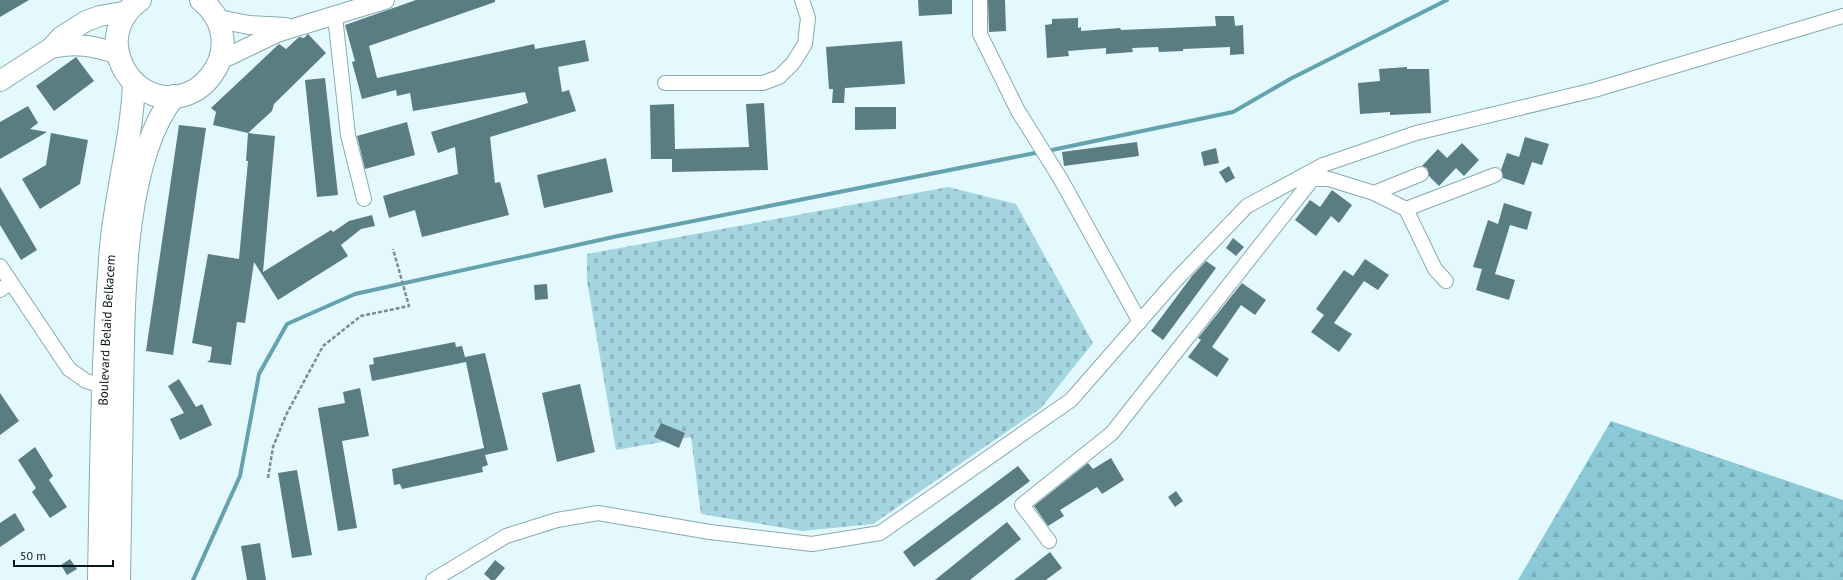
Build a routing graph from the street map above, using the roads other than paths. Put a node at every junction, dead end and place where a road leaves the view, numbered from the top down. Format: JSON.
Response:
{"nodes":[{"id":1,"x":201,"y":0,"type":"edge"},
{"id":2,"x":385,"y":0,"type":"edge"},
{"id":3,"x":802,"y":0,"type":"edge"},
{"id":4,"x":980,"y":0,"type":"edge"},
{"id":5,"x":134,"y":4,"type":"edge"},
{"id":6,"x":335,"y":16,"type":"junction"},
{"id":7,"x":1843,"y":16,"type":"edge"},
{"id":8,"x":218,"y":19,"type":"junction"},
{"id":9,"x":297,"y":26,"type":"junction"},
{"id":10,"x":51,"y":48,"type":"junction"},
{"id":11,"x":118,"y":54,"type":"junction"},
{"id":12,"x":221,"y":60,"type":"junction"},
{"id":13,"x":0,"y":80,"type":"edge"},
{"id":14,"x":134,"y":83,"type":"junction"},
{"id":15,"x":665,"y":84,"type":"dead end"},
{"id":16,"x":174,"y":96,"type":"junction"},
{"id":17,"x":1323,"y":165,"type":"junction"},
{"id":18,"x":1421,"y":174,"type":"dead end"},
{"id":19,"x":1495,"y":175,"type":"dead end"},
{"id":20,"x":1314,"y":179,"type":"junction"},
{"id":21,"x":1374,"y":193,"type":"junction"},
{"id":22,"x":364,"y":199,"type":"dead end"},
{"id":23,"x":1406,"y":209,"type":"junction"},
{"id":24,"x":0,"y":266,"type":"edge"},
{"id":25,"x":1446,"y":281,"type":"dead end"},
{"id":26,"x":5,"y":286,"type":"edge"},
{"id":27,"x":1140,"y":322,"type":"junction"},
{"id":28,"x":103,"y":386,"type":"junction"},
{"id":29,"x":1049,"y":541,"type":"dead end"},
{"id":30,"x":99,"y":580,"type":"edge"},
{"id":31,"x":119,"y":580,"type":"edge"},
{"id":32,"x":433,"y":580,"type":"edge"}],
"edges":[{"from":1,"to":8,"type":"main road"},
{"from":2,"to":6,"type":"street"},
{"from":3,"to":15,"type":"street"},
{"from":4,"to":27,"type":"street"},
{"from":5,"to":10,"type":"main road"},
{"from":5,"to":11,"type":"main road"},
{"from":6,"to":9,"type":"street"},
{"from":6,"to":22,"type":"street"},
{"from":7,"to":17,"type":"street"},
{"from":8,"to":9,"type":"street"},
{"from":8,"to":12,"type":"main road"},
{"from":9,"to":12,"type":"street"},
{"from":10,"to":11,"type":"main road"},
{"from":10,"to":13,"type":"main road"},
{"from":11,"to":14,"type":"main road"},
{"from":12,"to":16,"type":"main road"},
{"from":14,"to":16,"type":"main road"},
{"from":14,"to":28,"type":"main road","name":"Boulevard Belaid Belkacem"},
{"from":16,"to":31,"type":"main road","name":"Boulevard Belaid Belkacem"},
{"from":17,"to":20,"type":"street"},
{"from":17,"to":27,"type":"street"},
{"from":18,"to":21,"type":"street"},
{"from":19,"to":23,"type":"street"},
{"from":20,"to":21,"type":"street"},
{"from":20,"to":29,"type":"street"},
{"from":21,"to":23,"type":"street"},
{"from":23,"to":25,"type":"street"},
{"from":24,"to":26,"type":"street"},
{"from":26,"to":28,"type":"street"},
{"from":27,"to":32,"type":"street"},
{"from":28,"to":30,"type":"main road","name":"Boulevard Belaid Belkacem"}]}
